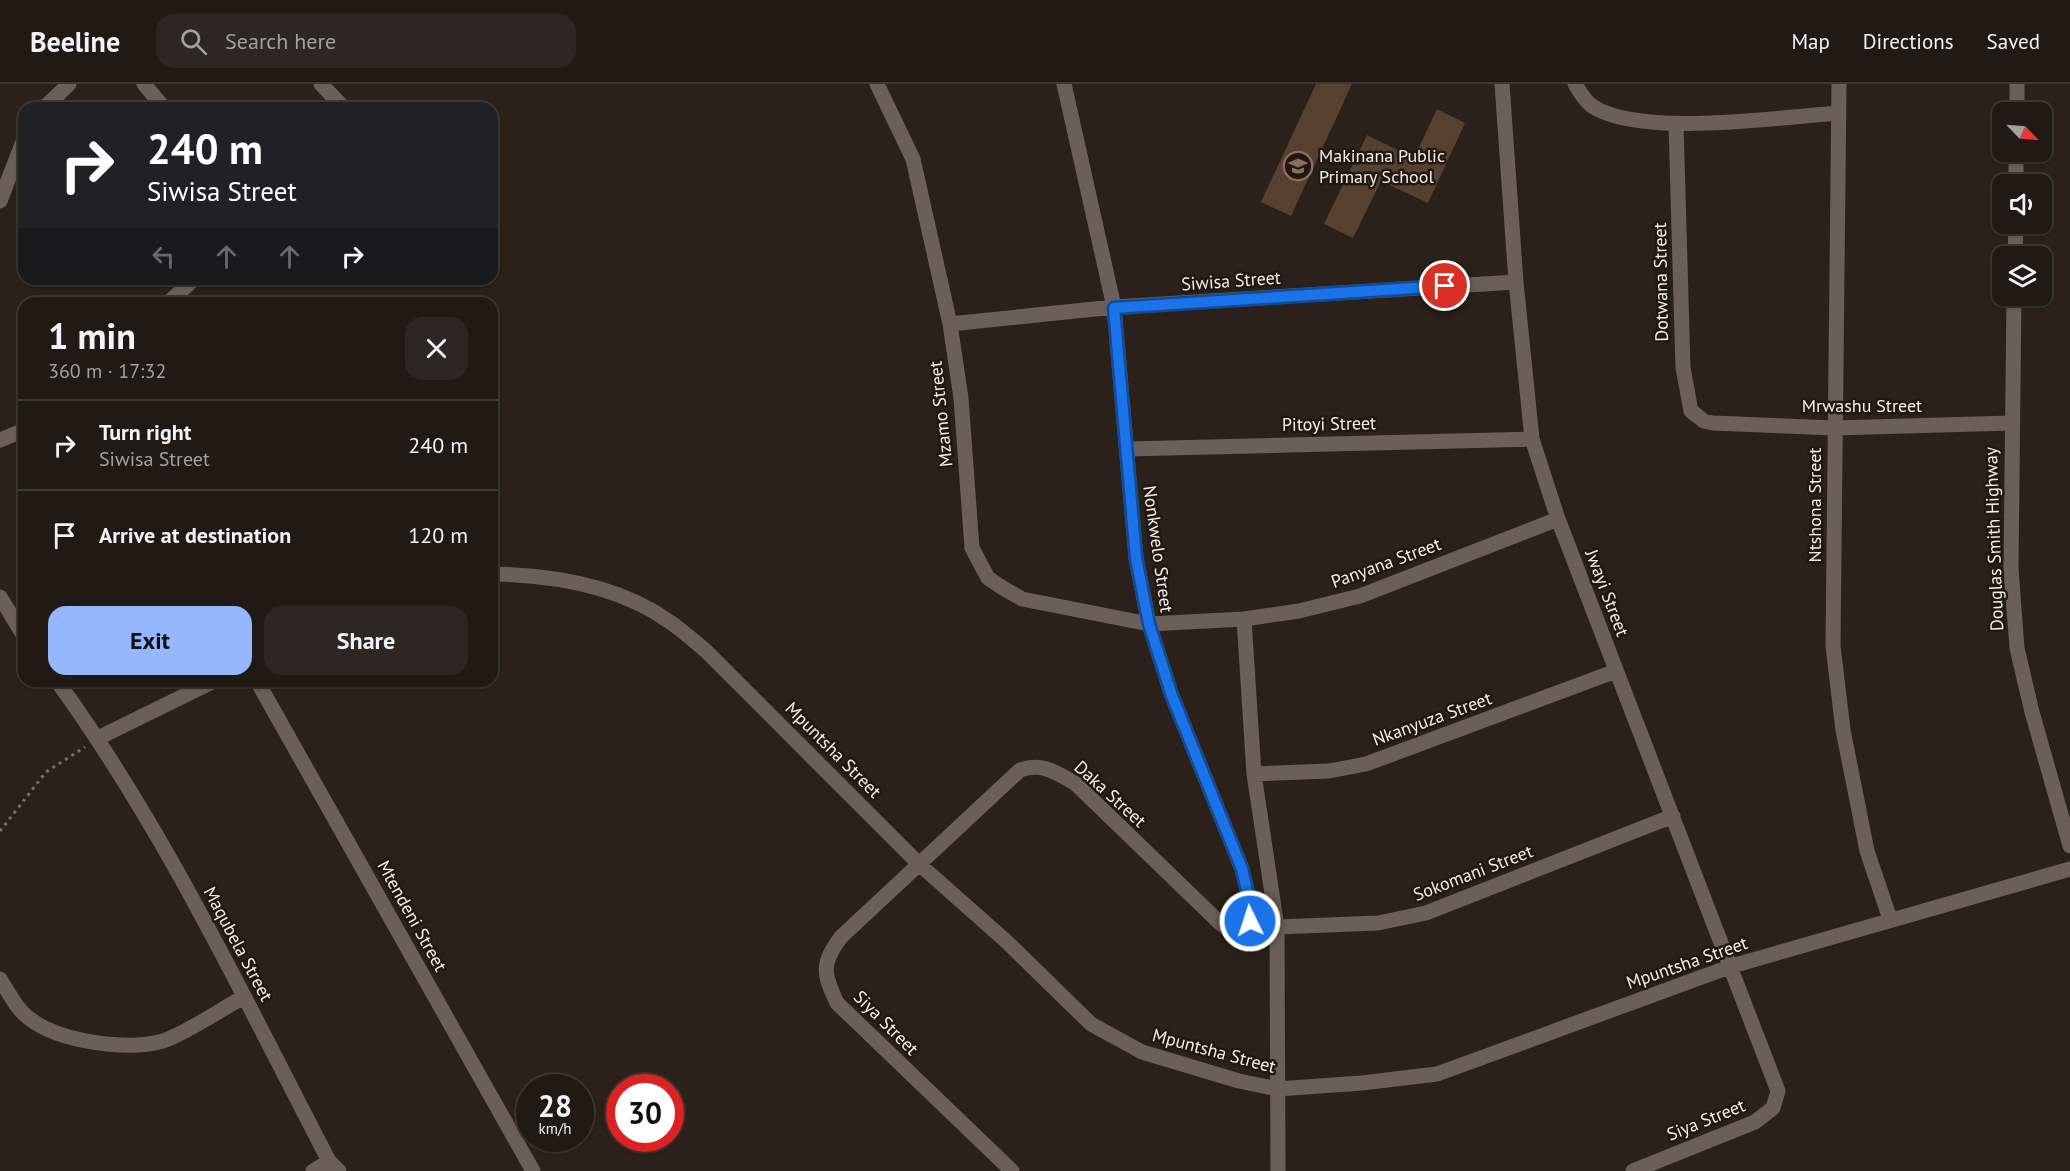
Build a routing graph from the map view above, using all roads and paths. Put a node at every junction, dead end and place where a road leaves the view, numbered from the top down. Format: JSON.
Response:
{"nodes":[{"id":1,"x":69,"y":84,"type":"edge"},
{"id":2,"x":144,"y":84,"type":"edge"},
{"id":3,"x":321,"y":84,"type":"edge"},
{"id":4,"x":877,"y":84,"type":"edge"},
{"id":5,"x":1064,"y":84,"type":"edge"},
{"id":6,"x":1502,"y":84,"type":"edge"},
{"id":7,"x":1575,"y":84,"type":"edge"},
{"id":8,"x":1839,"y":84,"type":"edge"},
{"id":9,"x":2017,"y":84,"type":"edge"},
{"id":10,"x":50,"y":102,"type":"edge"},
{"id":11,"x":159,"y":102,"type":"edge"},
{"id":12,"x":338,"y":102,"type":"edge"},
{"id":13,"x":2017,"y":102,"type":"edge"},
{"id":14,"x":1839,"y":113,"type":"junction"},
{"id":15,"x":1676,"y":124,"type":"junction"},
{"id":16,"x":18,"y":154,"type":"edge"},
{"id":17,"x":0,"y":201,"type":"edge"},
{"id":18,"x":1516,"y":282,"type":"junction"},
{"id":19,"x":188,"y":285,"type":"edge"},
{"id":20,"x":174,"y":297,"type":"edge"},
{"id":21,"x":2014,"y":306,"type":"edge"},
{"id":22,"x":1114,"y":308,"type":"junction"},
{"id":23,"x":950,"y":324,"type":"junction"},
{"id":24,"x":1713,"y":423,"type":"joint"},
{"id":25,"x":2011,"y":423,"type":"junction"},
{"id":26,"x":1835,"y":428,"type":"junction"},
{"id":27,"x":18,"y":432,"type":"edge"},
{"id":28,"x":0,"y":440,"type":"edge"},
{"id":29,"x":1532,"y":440,"type":"junction"},
{"id":30,"x":1127,"y":449,"type":"junction"},
{"id":31,"x":1558,"y":519,"type":"junction"},
{"id":32,"x":498,"y":574,"type":"edge"},
{"id":33,"x":0,"y":597,"type":"edge"},
{"id":34,"x":1244,"y":619,"type":"junction"},
{"id":35,"x":1149,"y":624,"type":"junction"},
{"id":36,"x":18,"y":626,"type":"edge"},
{"id":37,"x":1616,"y":671,"type":"junction"},
{"id":38,"x":61,"y":687,"type":"edge"},
{"id":39,"x":202,"y":687,"type":"edge"},
{"id":40,"x":260,"y":687,"type":"edge"},
{"id":41,"x":98,"y":738,"type":"junction"},
{"id":42,"x":1254,"y":774,"type":"junction"},
{"id":43,"x":1673,"y":816,"type":"junction"},
{"id":44,"x":0,"y":831,"type":"edge"},
{"id":45,"x":2070,"y":846,"type":"edge"},
{"id":46,"x":920,"y":864,"type":"junction"},
{"id":47,"x":2070,"y":869,"type":"edge"},
{"id":48,"x":1890,"y":919,"type":"junction"},
{"id":49,"x":1277,"y":927,"type":"junction"},
{"id":50,"x":1250,"y":936,"type":"junction"},
{"id":51,"x":1732,"y":966,"type":"junction"},
{"id":52,"x":0,"y":979,"type":"edge"},
{"id":53,"x":244,"y":997,"type":"junction"},
{"id":54,"x":1277,"y":1089,"type":"junction"},
{"id":55,"x":1778,"y":1091,"type":"joint"},
{"id":56,"x":334,"y":1166,"type":"edge"},
{"id":57,"x":313,"y":1171,"type":"edge"},
{"id":58,"x":533,"y":1171,"type":"edge"},
{"id":59,"x":1012,"y":1171,"type":"edge"},
{"id":60,"x":1278,"y":1171,"type":"edge"},
{"id":61,"x":1634,"y":1171,"type":"edge"}],
"edges":[{"from":1,"to":10,"type":"street"},
{"from":2,"to":11,"type":"street"},
{"from":3,"to":12,"type":"street"},
{"from":4,"to":23,"type":"street","name":"Mzamo Street"},
{"from":5,"to":22,"type":"street","name":"Nonkwelo Street"},
{"from":6,"to":18,"type":"street","name":"Jwayi Street"},
{"from":7,"to":15,"type":"street"},
{"from":8,"to":14,"type":"street","name":"Ntshona Street"},
{"from":9,"to":13,"type":"street"},
{"from":14,"to":15,"type":"street"},
{"from":14,"to":26,"type":"street","name":"Ntshona Street"},
{"from":15,"to":24,"type":"street","name":"Dotwana Street"},
{"from":16,"to":17,"type":"street"},
{"from":18,"to":22,"type":"street","name":"Siwisa Street"},
{"from":18,"to":29,"type":"street","name":"Jwayi Street"},
{"from":19,"to":20,"type":"street"},
{"from":21,"to":25,"type":"street","name":"Douglas Smith Highway"},
{"from":22,"to":23,"type":"street","name":"Siwisa Street"},
{"from":22,"to":30,"type":"street","name":"Nonkwelo Street"},
{"from":23,"to":35,"type":"street","name":"Mzamo Street"},
{"from":24,"to":26,"type":"street","name":"Mrwashu Street"},
{"from":25,"to":26,"type":"street","name":"Mrwashu Street"},
{"from":25,"to":45,"type":"street","name":"Douglas Smith Highway"},
{"from":26,"to":48,"type":"street","name":"Ntshona Street"},
{"from":27,"to":28,"type":"street"},
{"from":29,"to":30,"type":"street","name":"Pitoyi Street"},
{"from":29,"to":31,"type":"street","name":"Jwayi Street"},
{"from":30,"to":35,"type":"street","name":"Nonkwelo Street"},
{"from":31,"to":34,"type":"street","name":"Panyana Street"},
{"from":31,"to":37,"type":"street","name":"Jwayi Street"},
{"from":32,"to":46,"type":"street","name":"Mpuntsha Street"},
{"from":33,"to":36,"type":"street"},
{"from":34,"to":35,"type":"street","name":"Panyana Street"},
{"from":34,"to":42,"type":"street"},
{"from":35,"to":50,"type":"street","name":"Nonkwelo Street"},
{"from":37,"to":42,"type":"street","name":"Nkanyuza Street"},
{"from":37,"to":43,"type":"street","name":"Jwayi Street"},
{"from":38,"to":41,"type":"street","name":"Maqubela Street"},
{"from":39,"to":41,"type":"street"},
{"from":40,"to":58,"type":"street","name":"Mtendeni Street"},
{"from":41,"to":44,"type":"path"},
{"from":41,"to":53,"type":"street","name":"Maqubela Street"},
{"from":42,"to":49,"type":"street"},
{"from":43,"to":49,"type":"street","name":"Sokomani Street"},
{"from":43,"to":51,"type":"street","name":"Jwayi Street"},
{"from":46,"to":50,"type":"street","name":"Daka Street"},
{"from":46,"to":54,"type":"street","name":"Mpuntsha Street"},
{"from":46,"to":59,"type":"street","name":"Siya Street"},
{"from":47,"to":48,"type":"street","name":"Mpuntsha Street"},
{"from":48,"to":51,"type":"street","name":"Mpuntsha Street"},
{"from":49,"to":50,"type":"street"},
{"from":49,"to":54,"type":"street"},
{"from":51,"to":54,"type":"street","name":"Mpuntsha Street"},
{"from":51,"to":55,"type":"street","name":"Jwayi Street"},
{"from":52,"to":53,"type":"street"},
{"from":53,"to":56,"type":"street","name":"Maqubela Street"},
{"from":54,"to":60,"type":"street"},
{"from":55,"to":61,"type":"street","name":"Siya Street"},
{"from":56,"to":57,"type":"street"}]}
